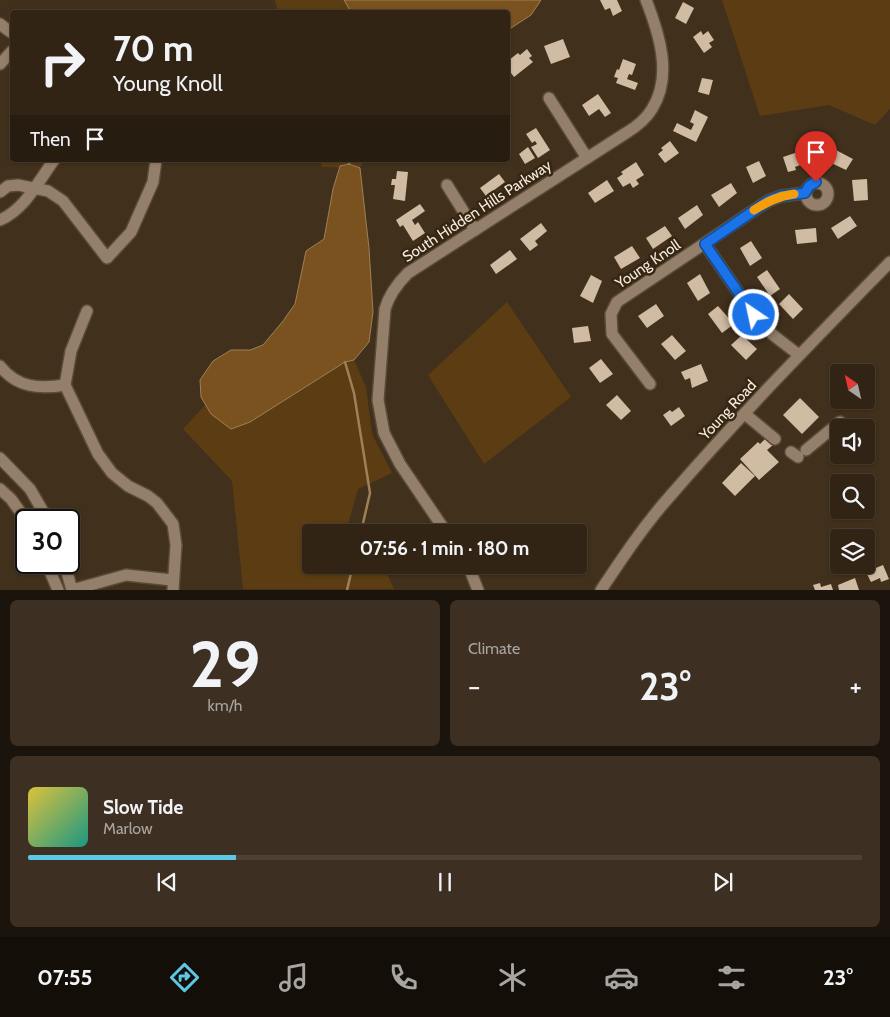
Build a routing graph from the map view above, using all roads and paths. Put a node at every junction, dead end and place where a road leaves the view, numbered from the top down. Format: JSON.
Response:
{"nodes":[{"id":1,"x":646,"y":0,"type":"edge"},
{"id":2,"x":10,"y":53,"type":"edge"},
{"id":3,"x":0,"y":64,"type":"edge"},
{"id":4,"x":549,"y":98,"type":"dead end"},
{"id":5,"x":586,"y":158,"type":"junction"},
{"id":6,"x":53,"y":162,"type":"edge"},
{"id":7,"x":156,"y":162,"type":"edge"},
{"id":8,"x":447,"y":185,"type":"dead end"},
{"id":9,"x":34,"y":189,"type":"junction"},
{"id":10,"x":0,"y":192,"type":"edge"},
{"id":11,"x":805,"y":193,"type":"dead end"},
{"id":12,"x":0,"y":220,"type":"edge"},
{"id":13,"x":474,"y":230,"type":"junction"},
{"id":14,"x":705,"y":244,"type":"junction"},
{"id":15,"x":890,"y":262,"type":"edge"},
{"id":16,"x":87,"y":311,"type":"dead end"},
{"id":17,"x":800,"y":355,"type":"junction"},
{"id":18,"x":0,"y":366,"type":"edge"},
{"id":19,"x":650,"y":384,"type":"dead end"},
{"id":20,"x":65,"y":386,"type":"junction"},
{"id":21,"x":745,"y":414,"type":"junction"},
{"id":22,"x":830,"y":429,"type":"edge"},
{"id":23,"x":776,"y":439,"type":"dead end"},
{"id":24,"x":798,"y":453,"type":"dead end"},
{"id":25,"x":0,"y":458,"type":"edge"},
{"id":26,"x":0,"y":489,"type":"edge"},
{"id":27,"x":18,"y":509,"type":"edge"},
{"id":28,"x":42,"y":509,"type":"edge"},
{"id":29,"x":441,"y":524,"type":"edge"},
{"id":30,"x":51,"y":574,"type":"edge"},
{"id":31,"x":67,"y":574,"type":"edge"},
{"id":32,"x":472,"y":574,"type":"edge"},
{"id":33,"x":173,"y":585,"type":"edge"},
{"id":34,"x":58,"y":590,"type":"edge"},
{"id":35,"x":72,"y":590,"type":"edge"},
{"id":36,"x":478,"y":590,"type":"edge"},
{"id":37,"x":601,"y":590,"type":"edge"}],
"edges":[{"from":1,"to":5,"type":"street","name":"South Hidden Hills Parkway"},
{"from":2,"to":3,"type":"street"},
{"from":4,"to":5,"type":"street"},
{"from":5,"to":13,"type":"street","name":"South Hidden Hills Parkway"},
{"from":6,"to":9,"type":"street"},
{"from":7,"to":9,"type":"street"},
{"from":8,"to":13,"type":"street"},
{"from":9,"to":10,"type":"street"},
{"from":9,"to":12,"type":"street"},
{"from":11,"to":14,"type":"street","name":"Young Knoll"},
{"from":13,"to":29,"type":"street","name":"South Hidden Hills Parkway"},
{"from":14,"to":17,"type":"street"},
{"from":14,"to":19,"type":"street","name":"Young Knoll"},
{"from":15,"to":17,"type":"street","name":"Young Road"},
{"from":16,"to":20,"type":"street"},
{"from":17,"to":21,"type":"street","name":"Young Road"},
{"from":18,"to":20,"type":"street"},
{"from":20,"to":33,"type":"street"},
{"from":21,"to":23,"type":"street"},
{"from":21,"to":37,"type":"street","name":"Young Road"},
{"from":22,"to":24,"type":"street"},
{"from":25,"to":28,"type":"street"},
{"from":26,"to":27,"type":"street"},
{"from":30,"to":34,"type":"street"},
{"from":31,"to":35,"type":"street"},
{"from":32,"to":36,"type":"street"},
{"from":33,"to":35,"type":"street"}]}
